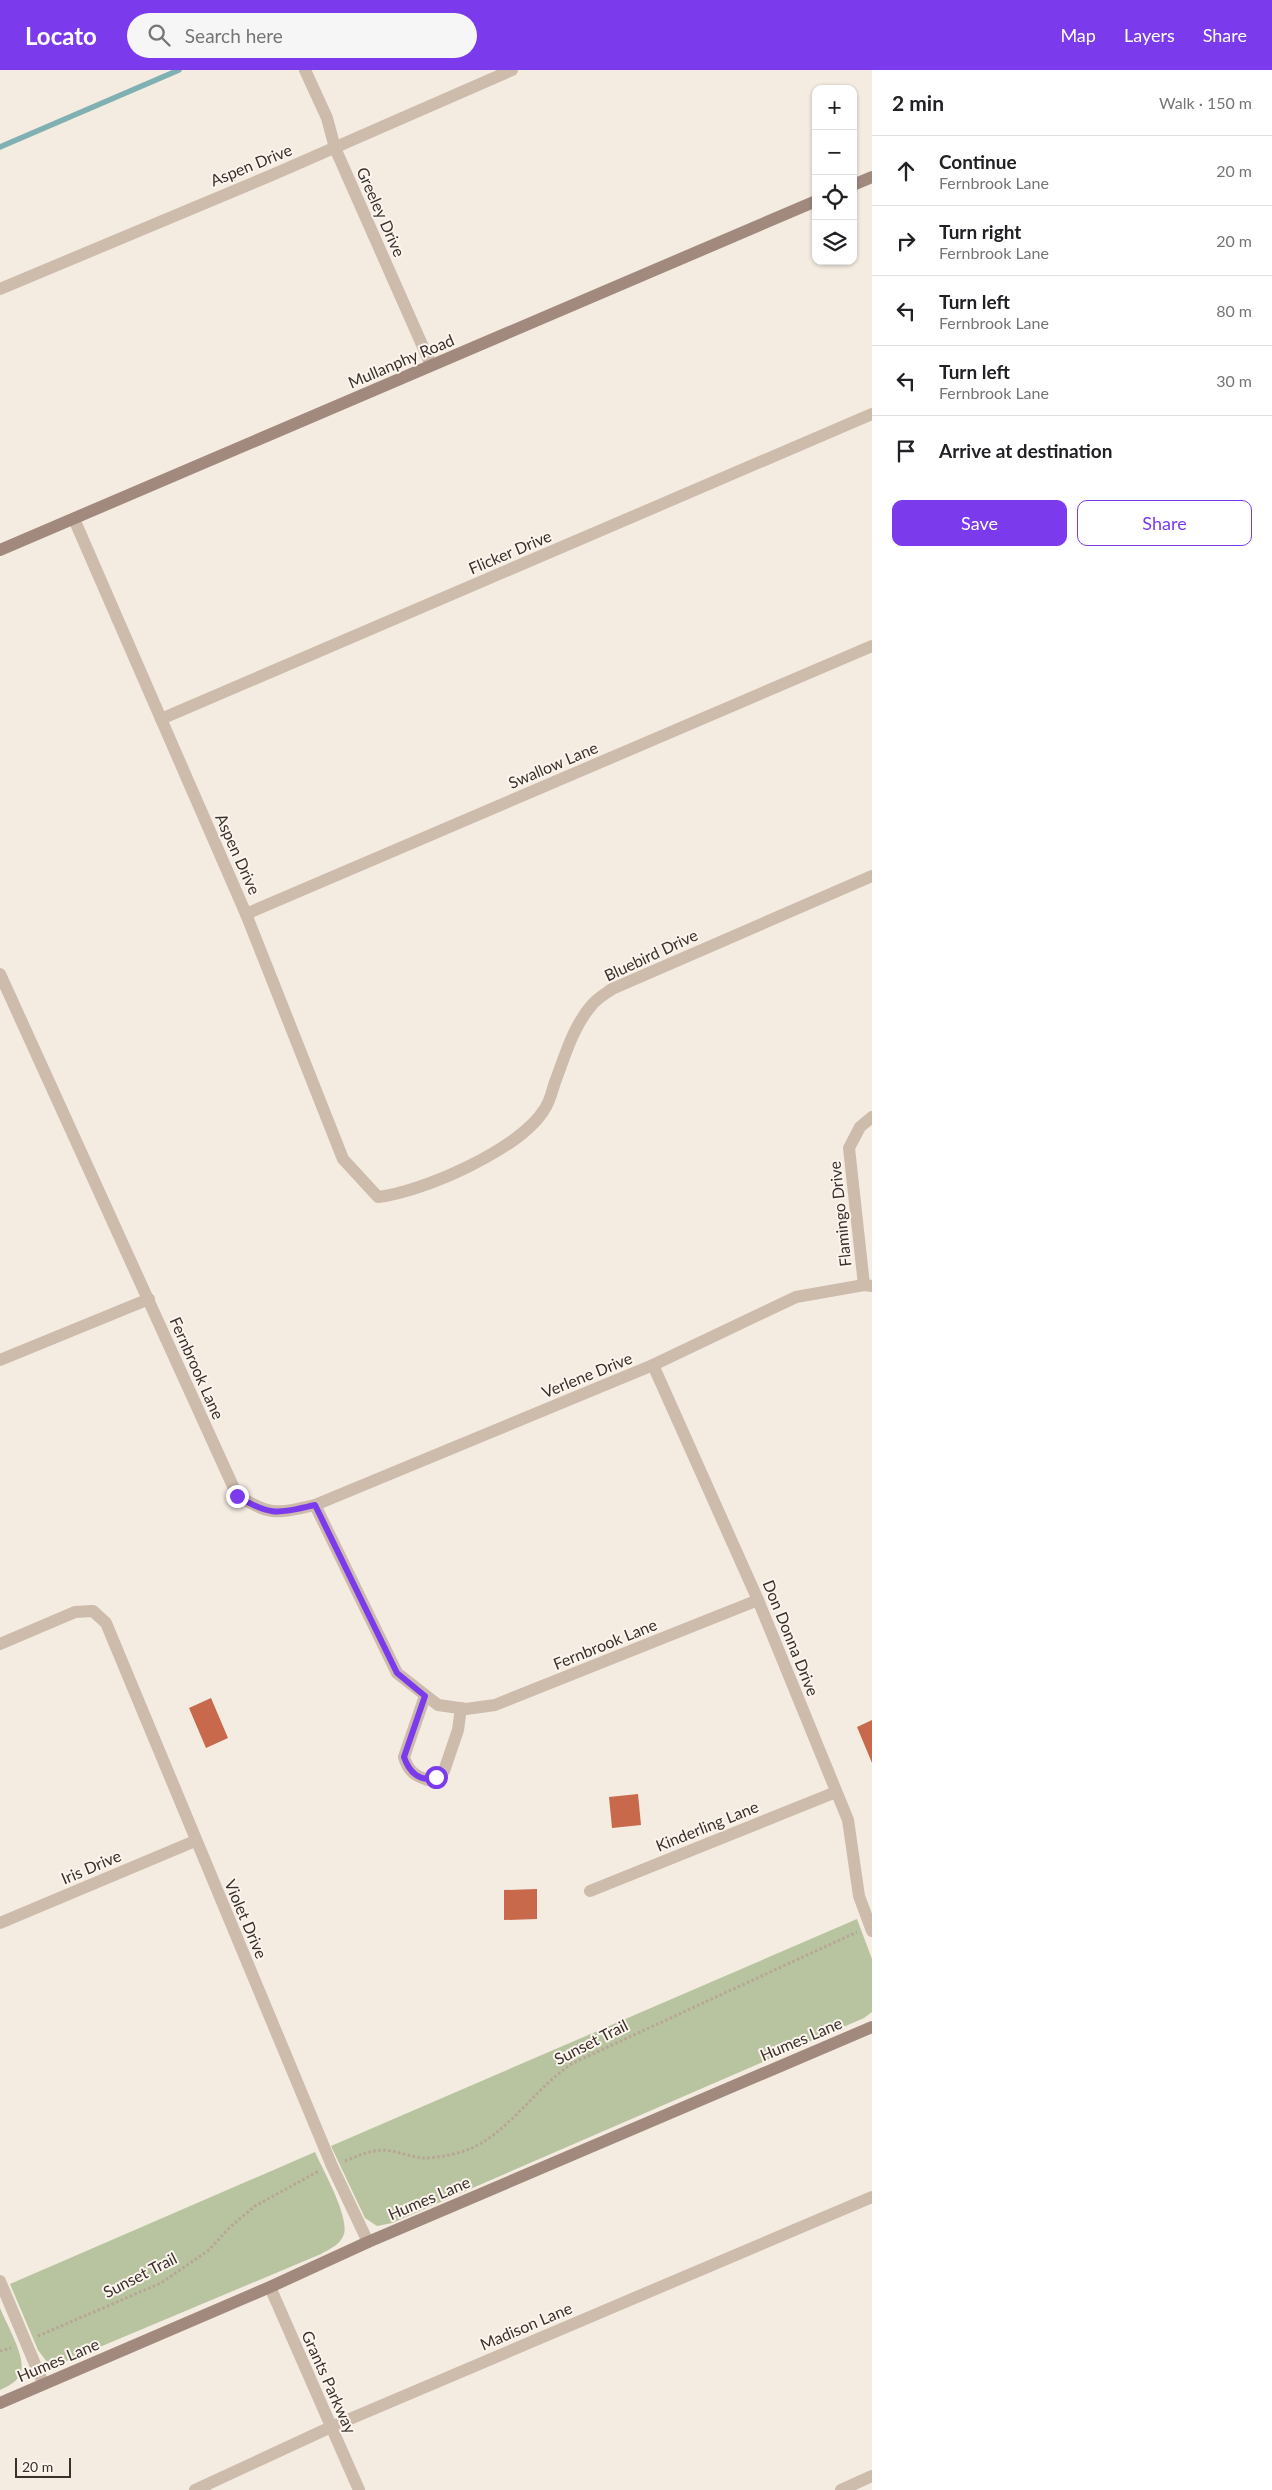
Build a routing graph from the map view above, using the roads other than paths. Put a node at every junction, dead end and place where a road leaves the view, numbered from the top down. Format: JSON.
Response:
{"nodes":[{"id":1,"x":305,"y":70,"type":"edge"},
{"id":2,"x":512,"y":70,"type":"edge"},
{"id":3,"x":335,"y":148,"type":"junction"},
{"id":4,"x":872,"y":177,"type":"edge"},
{"id":5,"x":857,"y":183,"type":"edge"},
{"id":6,"x":812,"y":203,"type":"edge"},
{"id":7,"x":0,"y":289,"type":"edge"},
{"id":8,"x":432,"y":365,"type":"junction"},
{"id":9,"x":872,"y":414,"type":"edge"},
{"id":10,"x":74,"y":519,"type":"junction"},
{"id":11,"x":0,"y":550,"type":"edge"},
{"id":12,"x":872,"y":646,"type":"edge"},
{"id":13,"x":161,"y":719,"type":"junction"},
{"id":14,"x":872,"y":876,"type":"edge"},
{"id":15,"x":246,"y":914,"type":"junction"},
{"id":16,"x":0,"y":974,"type":"edge"},
{"id":17,"x":872,"y":1117,"type":"edge"},
{"id":18,"x":378,"y":1196,"type":"joint"},
{"id":19,"x":868,"y":1285,"type":"edge"},
{"id":20,"x":149,"y":1299,"type":"junction"},
{"id":21,"x":0,"y":1360,"type":"edge"},
{"id":22,"x":653,"y":1365,"type":"junction"},
{"id":23,"x":315,"y":1505,"type":"junction"},
{"id":24,"x":758,"y":1600,"type":"junction"},
{"id":25,"x":0,"y":1644,"type":"edge"},
{"id":26,"x":425,"y":1696,"type":"junction"},
{"id":27,"x":461,"y":1708,"type":"junction"},
{"id":28,"x":836,"y":1792,"type":"junction"},
{"id":29,"x":195,"y":1841,"type":"junction"},
{"id":30,"x":590,"y":1891,"type":"dead end"},
{"id":31,"x":0,"y":1923,"type":"edge"},
{"id":32,"x":866,"y":1931,"type":"edge"},
{"id":33,"x":872,"y":2027,"type":"edge"},
{"id":34,"x":872,"y":2197,"type":"edge"},
{"id":35,"x":368,"y":2242,"type":"junction"},
{"id":36,"x":0,"y":2281,"type":"edge"},
{"id":37,"x":270,"y":2286,"type":"junction"},
{"id":38,"x":44,"y":2383,"type":"junction"},
{"id":39,"x":0,"y":2402,"type":"edge"},
{"id":40,"x":331,"y":2427,"type":"junction"},
{"id":41,"x":872,"y":2476,"type":"edge"},
{"id":42,"x":195,"y":2490,"type":"edge"},
{"id":43,"x":359,"y":2490,"type":"edge"},
{"id":44,"x":841,"y":2490,"type":"edge"}],
"edges":[{"from":1,"to":3,"type":"street","name":"Greeley Drive"},
{"from":2,"to":3,"type":"street","name":"Aspen Drive"},
{"from":3,"to":7,"type":"street","name":"Aspen Drive"},
{"from":3,"to":8,"type":"street","name":"Greeley Drive"},
{"from":4,"to":5,"type":"street"},
{"from":6,"to":8,"type":"street","name":"Mullanphy Road"},
{"from":8,"to":10,"type":"street","name":"Mullanphy Road"},
{"from":9,"to":13,"type":"street","name":"Flicker Drive"},
{"from":10,"to":11,"type":"street","name":"Mullanphy Road"},
{"from":10,"to":13,"type":"street","name":"Aspen Drive"},
{"from":12,"to":15,"type":"street","name":"Swallow Lane"},
{"from":13,"to":15,"type":"street","name":"Aspen Drive"},
{"from":14,"to":18,"type":"street","name":"Bluebird Drive"},
{"from":15,"to":18,"type":"street","name":"Aspen Drive"},
{"from":16,"to":20,"type":"street","name":"Fernbrook Lane"},
{"from":17,"to":19,"type":"street","name":"Flamingo Drive"},
{"from":19,"to":22,"type":"street","name":"Verlene Drive"},
{"from":20,"to":21,"type":"street"},
{"from":20,"to":23,"type":"street","name":"Fernbrook Lane"},
{"from":22,"to":23,"type":"street","name":"Verlene Drive"},
{"from":22,"to":24,"type":"street","name":"Don Donna Drive"},
{"from":23,"to":26,"type":"street","name":"Fernbrook Lane"},
{"from":24,"to":27,"type":"street","name":"Fernbrook Lane"},
{"from":24,"to":28,"type":"street","name":"Don Donna Drive"},
{"from":25,"to":29,"type":"street","name":"Violet Drive"},
{"from":26,"to":27,"type":"street","name":"Fernbrook Lane"},
{"from":26,"to":27,"type":"street"},
{"from":28,"to":30,"type":"street","name":"Kinderling Lane"},
{"from":28,"to":32,"type":"street","name":"Don Donna Drive"},
{"from":29,"to":31,"type":"street","name":"Iris Drive"},
{"from":29,"to":35,"type":"street","name":"Violet Drive"},
{"from":33,"to":35,"type":"street","name":"Humes Lane"},
{"from":34,"to":40,"type":"street","name":"Madison Lane"},
{"from":35,"to":37,"type":"street","name":"Humes Lane"},
{"from":36,"to":38,"type":"street"},
{"from":37,"to":38,"type":"street","name":"Humes Lane"},
{"from":37,"to":40,"type":"street","name":"Grants Parkway"},
{"from":38,"to":39,"type":"street","name":"Humes Lane"},
{"from":40,"to":42,"type":"street","name":"Madison Lane"},
{"from":40,"to":43,"type":"street","name":"Grants Parkway"},
{"from":41,"to":44,"type":"street"}]}
